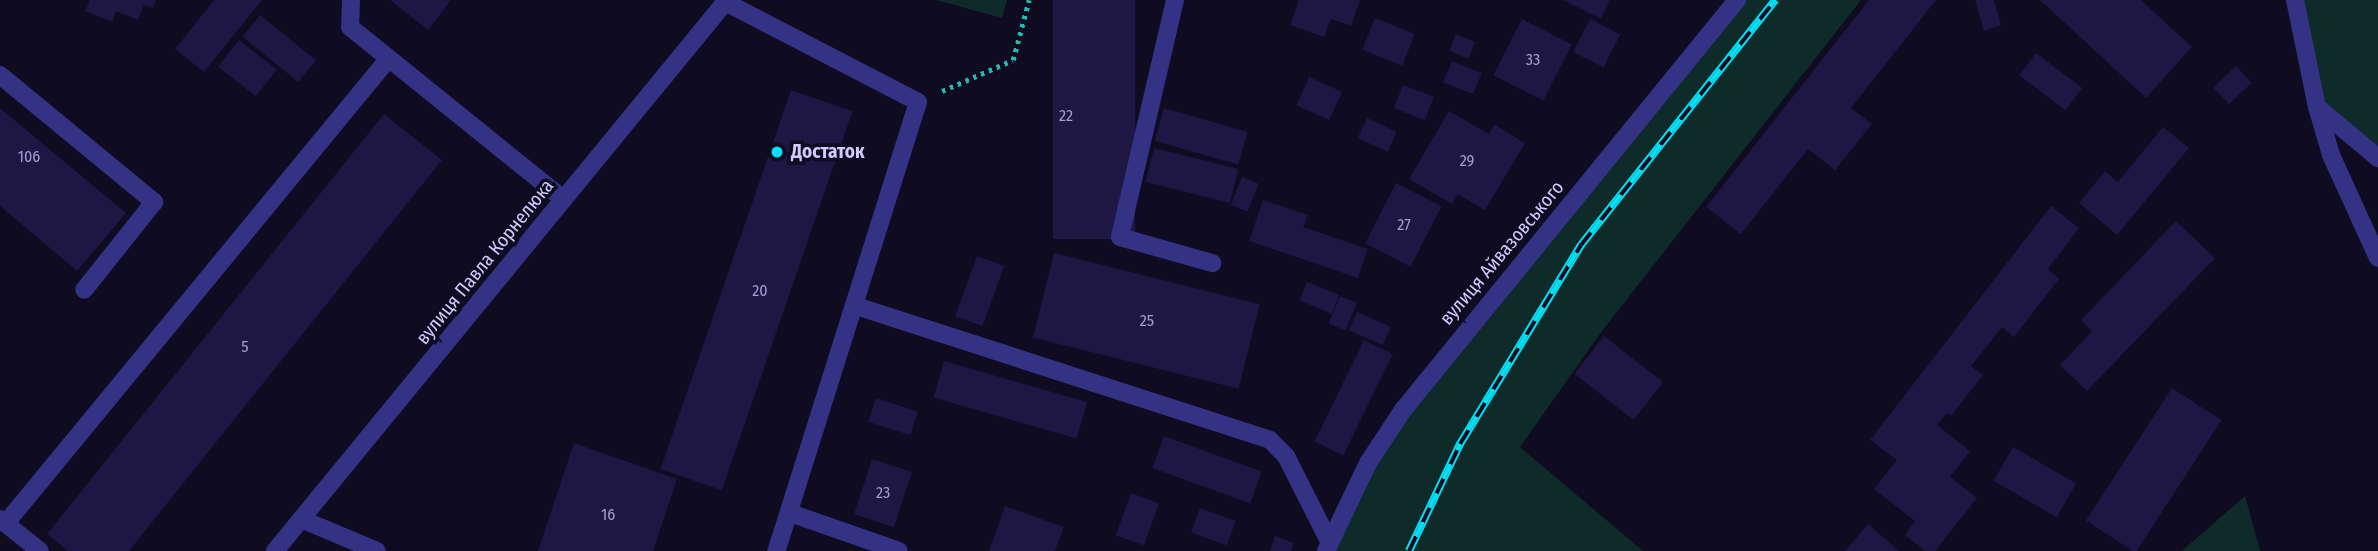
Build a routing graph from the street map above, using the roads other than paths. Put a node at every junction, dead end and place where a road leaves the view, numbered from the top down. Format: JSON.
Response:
{"nodes":[{"id":1,"x":351,"y":0,"type":"edge"},
{"id":2,"x":1175,"y":0,"type":"edge"},
{"id":3,"x":1737,"y":0,"type":"edge"},
{"id":4,"x":2295,"y":0,"type":"edge"},
{"id":5,"x":726,"y":1,"type":"edge"},
{"id":6,"x":389,"y":58,"type":"junction"},
{"id":7,"x":0,"y":75,"type":"edge"},
{"id":8,"x":2317,"y":107,"type":"junction"},
{"id":9,"x":2378,"y":158,"type":"edge"},
{"id":10,"x":563,"y":199,"type":"junction"},
{"id":11,"x":2378,"y":258,"type":"edge"},
{"id":12,"x":1212,"y":263,"type":"dead end"},
{"id":13,"x":84,"y":290,"type":"dead end"},
{"id":14,"x":856,"y":306,"type":"junction"},
{"id":15,"x":790,"y":513,"type":"junction"},
{"id":16,"x":301,"y":519,"type":"junction"},
{"id":17,"x":3,"y":521,"type":"edge"},
{"id":18,"x":1327,"y":546,"type":"edge"},
{"id":19,"x":40,"y":551,"type":"edge"},
{"id":20,"x":275,"y":551,"type":"edge"},
{"id":21,"x":377,"y":551,"type":"edge"},
{"id":22,"x":776,"y":551,"type":"edge"},
{"id":23,"x":899,"y":551,"type":"edge"}],
"edges":[{"from":1,"to":6,"type":"street"},
{"from":2,"to":12,"type":"street"},
{"from":3,"to":18,"type":"street","name":"вулиця Айвазовського"},
{"from":4,"to":8,"type":"street"},
{"from":5,"to":10,"type":"street","name":"вулиця Павла Корнелюка"},
{"from":5,"to":14,"type":"street"},
{"from":6,"to":10,"type":"street"},
{"from":6,"to":17,"type":"street"},
{"from":7,"to":13,"type":"street"},
{"from":8,"to":9,"type":"street"},
{"from":8,"to":11,"type":"street"},
{"from":10,"to":16,"type":"street","name":"вулиця Павла Корнелюка"},
{"from":14,"to":15,"type":"street"},
{"from":14,"to":18,"type":"street"},
{"from":15,"to":22,"type":"street"},
{"from":15,"to":23,"type":"street"},
{"from":16,"to":20,"type":"street","name":"вулиця Павла Корнелюка"},
{"from":16,"to":21,"type":"street"},
{"from":17,"to":19,"type":"street"}]}
